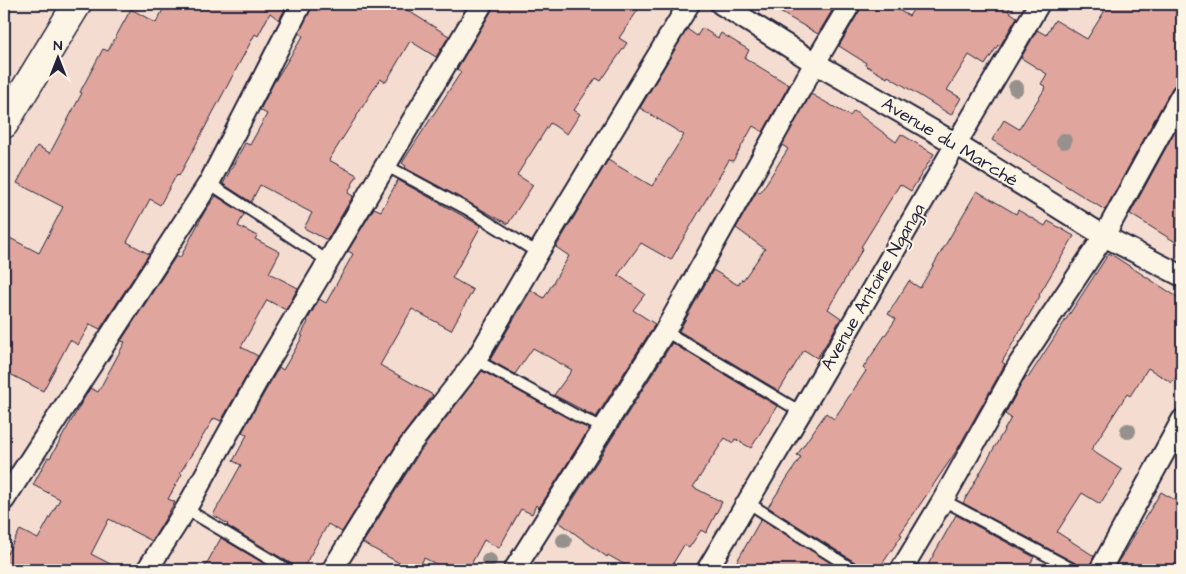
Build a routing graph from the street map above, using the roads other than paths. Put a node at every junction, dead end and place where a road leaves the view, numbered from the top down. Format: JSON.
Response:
{"nodes":[{"id":1,"x":76,"y":4,"type":"edge"},
{"id":2,"x":301,"y":4,"type":"edge"},
{"id":3,"x":482,"y":4,"type":"edge"},
{"id":4,"x":689,"y":4,"type":"edge"},
{"id":5,"x":720,"y":4,"type":"edge"},
{"id":6,"x":850,"y":4,"type":"edge"},
{"id":7,"x":1039,"y":4,"type":"edge"},
{"id":8,"x":815,"y":63,"type":"junction"},
{"id":9,"x":1182,"y":94,"type":"edge"},
{"id":10,"x":4,"y":124,"type":"edge"},
{"id":11,"x":956,"y":144,"type":"junction"},
{"id":12,"x":385,"y":165,"type":"junction"},
{"id":13,"x":209,"y":182,"type":"junction"},
{"id":14,"x":1104,"y":236,"type":"junction"},
{"id":15,"x":538,"y":253,"type":"junction"},
{"id":16,"x":328,"y":261,"type":"junction"},
{"id":17,"x":1182,"y":276,"type":"edge"},
{"id":18,"x":664,"y":331,"type":"junction"},
{"id":19,"x":476,"y":360,"type":"junction"},
{"id":20,"x":802,"y":412,"type":"junction"},
{"id":21,"x":1182,"y":420,"type":"edge"},
{"id":22,"x":604,"y":428,"type":"junction"},
{"id":23,"x":4,"y":500,"type":"edge"},
{"id":24,"x":943,"y":500,"type":"junction"},
{"id":25,"x":747,"y":502,"type":"junction"},
{"id":26,"x":186,"y":509,"type":"junction"},
{"id":27,"x":147,"y":570,"type":"edge"},
{"id":28,"x":288,"y":570,"type":"edge"},
{"id":29,"x":332,"y":570,"type":"edge"},
{"id":30,"x":514,"y":570,"type":"edge"},
{"id":31,"x":707,"y":570,"type":"edge"},
{"id":32,"x":854,"y":570,"type":"edge"},
{"id":33,"x":901,"y":570,"type":"edge"},
{"id":34,"x":1074,"y":570,"type":"edge"},
{"id":35,"x":1100,"y":570,"type":"edge"}],
"edges":[{"from":1,"to":10,"type":"main road"},
{"from":2,"to":13,"type":"street"},
{"from":3,"to":12,"type":"street"},
{"from":4,"to":15,"type":"street"},
{"from":5,"to":8,"type":"street","name":"Avenue du Marché"},
{"from":6,"to":8,"type":"street"},
{"from":7,"to":11,"type":"street","name":"Avenue Antoine Nganga"},
{"from":8,"to":11,"type":"street","name":"Avenue du Marché"},
{"from":8,"to":18,"type":"street"},
{"from":9,"to":14,"type":"street"},
{"from":11,"to":14,"type":"street","name":"Avenue du Marché"},
{"from":11,"to":20,"type":"street","name":"Avenue Antoine Nganga"},
{"from":12,"to":15,"type":"lane"},
{"from":12,"to":16,"type":"street"},
{"from":13,"to":16,"type":"lane"},
{"from":13,"to":23,"type":"street"},
{"from":14,"to":17,"type":"street","name":"Avenue du Marché"},
{"from":14,"to":24,"type":"street"},
{"from":15,"to":19,"type":"street"},
{"from":16,"to":26,"type":"street"},
{"from":18,"to":20,"type":"lane"},
{"from":18,"to":22,"type":"street"},
{"from":19,"to":22,"type":"lane"},
{"from":19,"to":29,"type":"street"},
{"from":20,"to":25,"type":"street","name":"Avenue Antoine Nganga"},
{"from":21,"to":35,"type":"street"},
{"from":22,"to":30,"type":"street"},
{"from":24,"to":33,"type":"street"},
{"from":24,"to":34,"type":"lane"},
{"from":25,"to":31,"type":"street","name":"Avenue Antoine Nganga"},
{"from":25,"to":32,"type":"lane"},
{"from":26,"to":27,"type":"street"},
{"from":26,"to":28,"type":"lane"}]}
